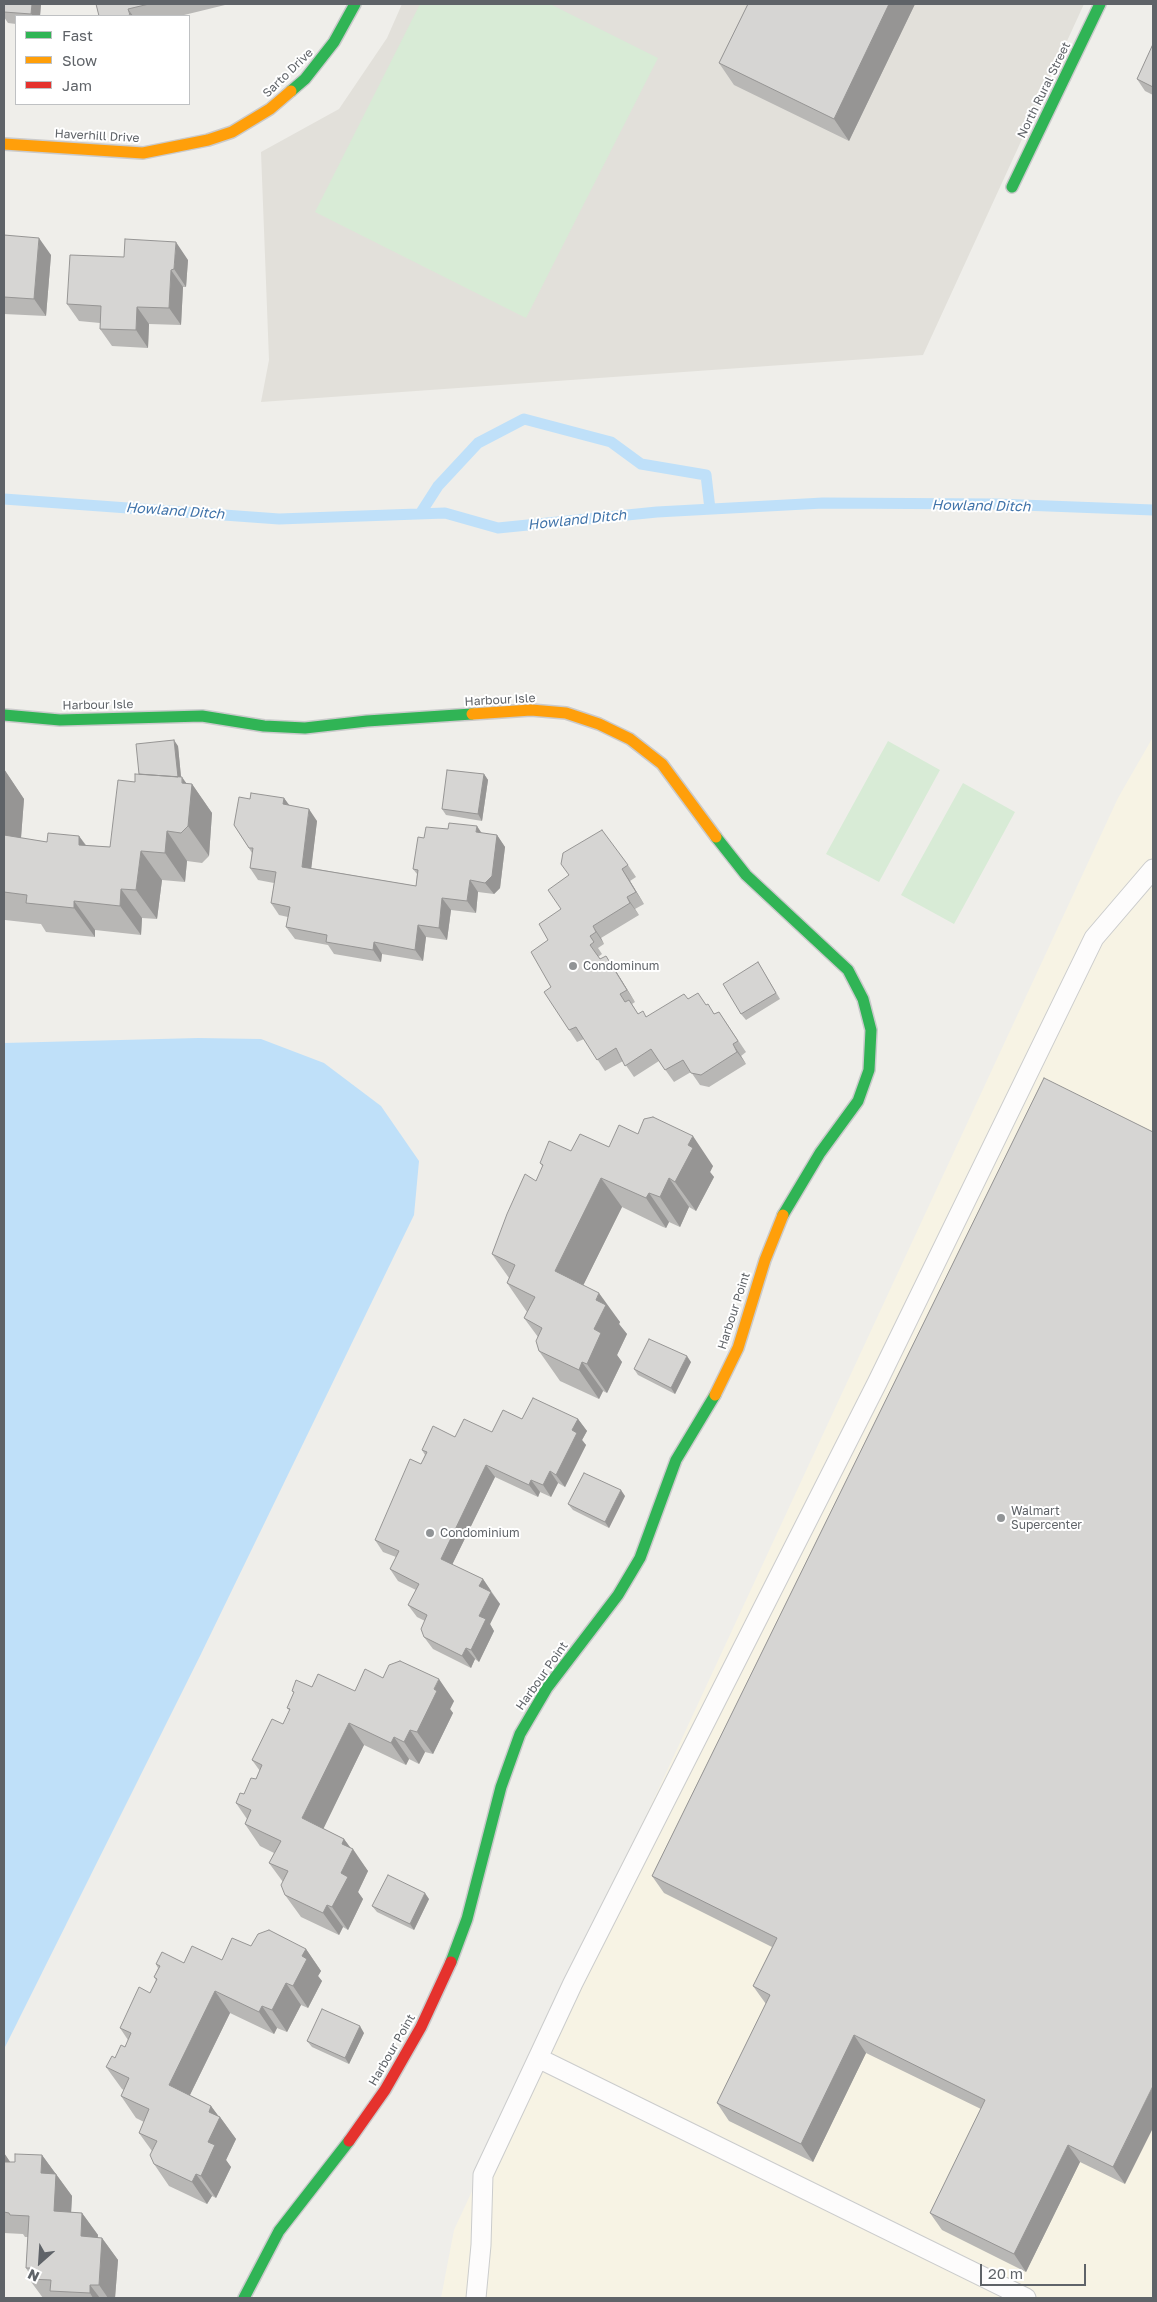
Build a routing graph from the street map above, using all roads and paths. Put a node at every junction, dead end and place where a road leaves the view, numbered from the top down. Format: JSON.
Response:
{"nodes":[{"id":1,"x":355,"y":4,"type":"edge"},
{"id":2,"x":1100,"y":4,"type":"edge"},
{"id":3,"x":243,"y":125,"type":"joint"},
{"id":4,"x":4,"y":144,"type":"edge"},
{"id":5,"x":1012,"y":187,"type":"dead end"},
{"id":6,"x":4,"y":715,"type":"edge"},
{"id":7,"x":1153,"y":869,"type":"edge"},
{"id":8,"x":869,"y":1070,"type":"joint"},
{"id":9,"x":538,"y":2058,"type":"junction"},
{"id":10,"x":244,"y":2298,"type":"edge"},
{"id":11,"x":476,"y":2298,"type":"edge"},
{"id":12,"x":1026,"y":2298,"type":"edge"}],
"edges":[{"from":1,"to":3,"type":"street","name":"Sarto Drive"},
{"from":2,"to":5,"type":"street","name":"North Rural Street"},
{"from":3,"to":4,"type":"street","name":"Haverhill Drive"},
{"from":6,"to":8,"type":"street","name":"Harbour Isle"},
{"from":7,"to":9,"type":"lane"},
{"from":8,"to":10,"type":"street","name":"Harbour Point"},
{"from":9,"to":11,"type":"lane"},
{"from":9,"to":12,"type":"lane"}]}
